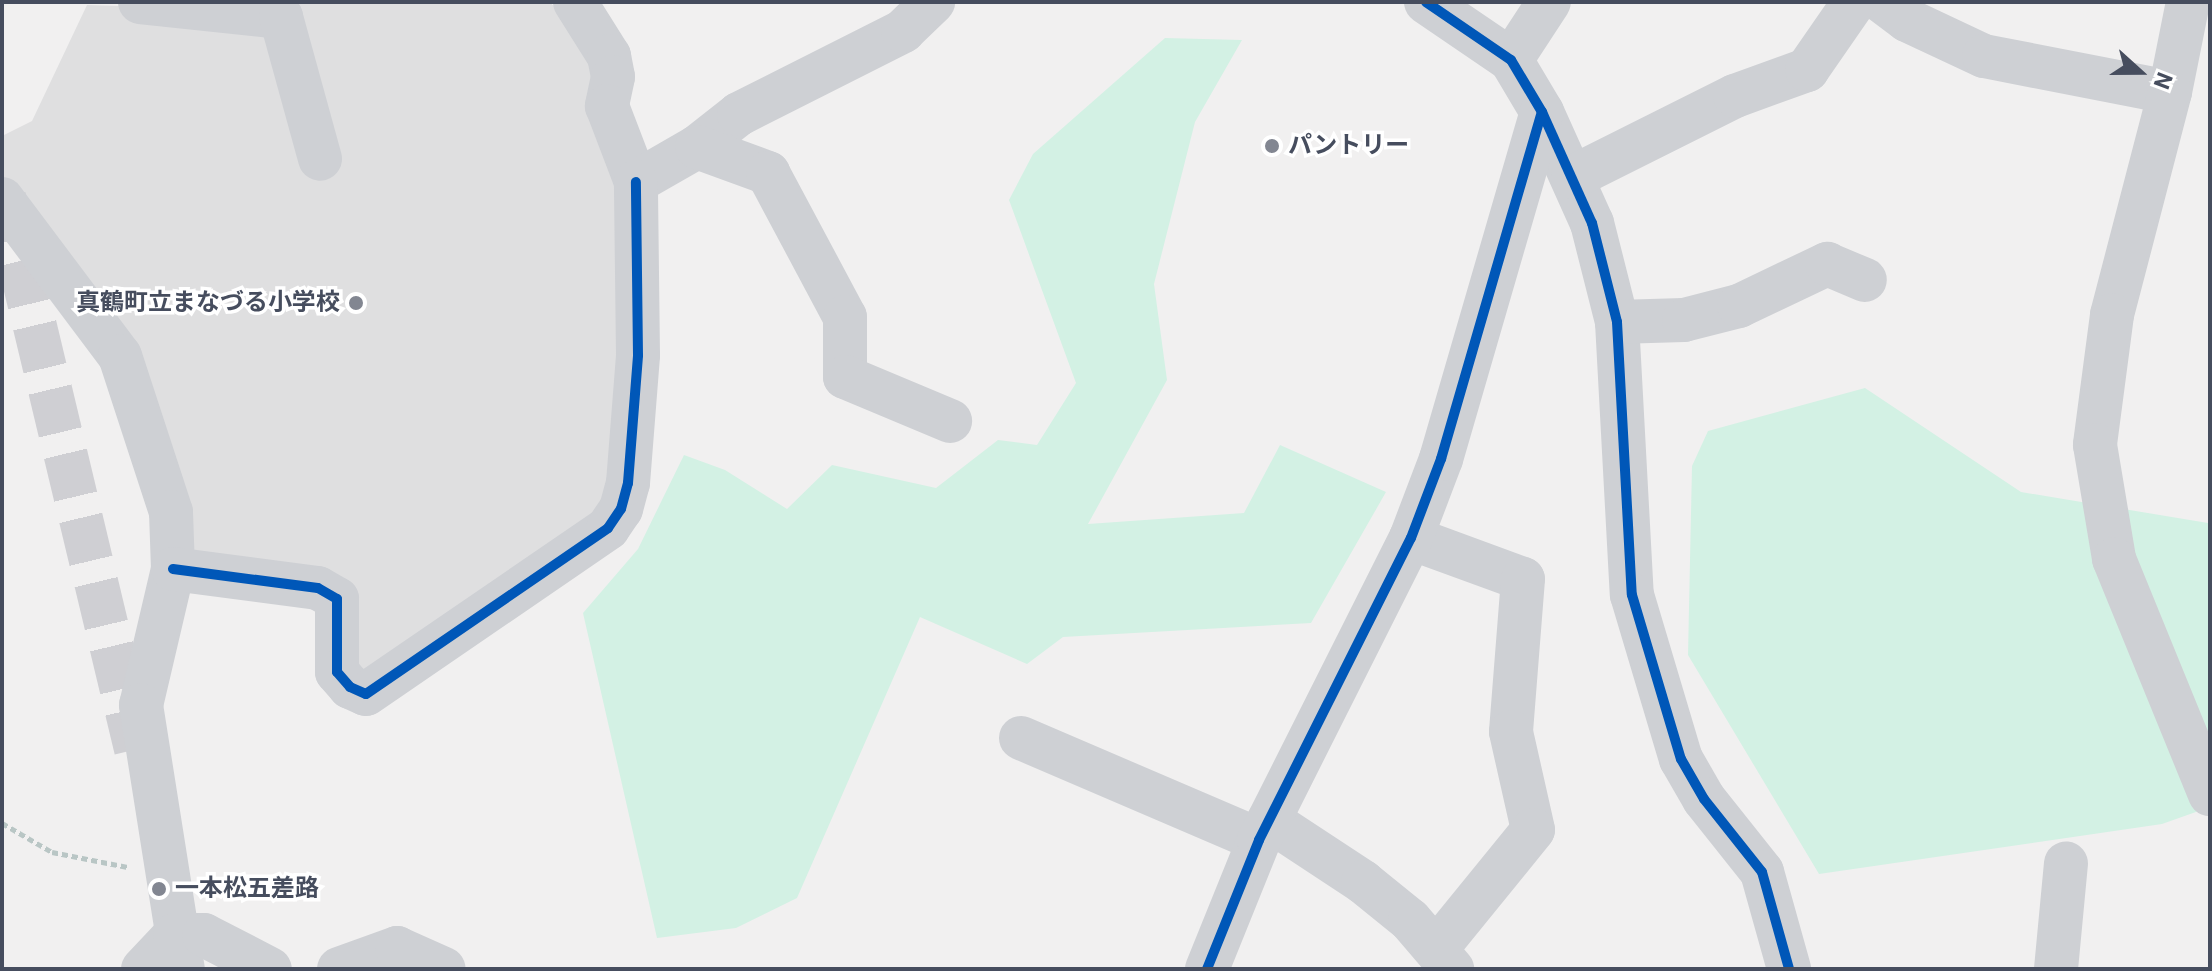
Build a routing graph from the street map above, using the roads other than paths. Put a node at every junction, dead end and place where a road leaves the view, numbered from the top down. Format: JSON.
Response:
{"nodes":[{"id":1,"x":140,"y":2,"type":"edge"},
{"id":2,"x":575,"y":2,"type":"edge"},
{"id":3,"x":933,"y":2,"type":"edge"},
{"id":4,"x":1549,"y":2,"type":"edge"},
{"id":5,"x":1854,"y":2,"type":"edge"},
{"id":6,"x":1883,"y":2,"type":"edge"},
{"id":7,"x":2188,"y":2,"type":"edge"},
{"id":8,"x":1433,"y":4,"type":"edge"},
{"id":9,"x":1511,"y":60,"type":"junction"},
{"id":10,"x":2170,"y":92,"type":"junction"},
{"id":11,"x":1542,"y":112,"type":"junction"},
{"id":12,"x":697,"y":147,"type":"junction"},
{"id":13,"x":320,"y":159,"type":"dead end"},
{"id":14,"x":1573,"y":177,"type":"junction"},
{"id":15,"x":636,"y":182,"type":"junction"},
{"id":16,"x":2,"y":199,"type":"edge"},
{"id":17,"x":1865,"y":280,"type":"dead end"},
{"id":18,"x":1617,"y":322,"type":"junction"},
{"id":19,"x":950,"y":421,"type":"dead end"},
{"id":20,"x":1411,"y":538,"type":"junction"},
{"id":21,"x":173,"y":569,"type":"junction"},
{"id":22,"x":1021,"y":738,"type":"dead end"},
{"id":23,"x":2210,"y":794,"type":"edge"},
{"id":24,"x":1264,"y":830,"type":"junction"},
{"id":25,"x":2066,"y":863,"type":"dead end"},
{"id":26,"x":179,"y":952,"type":"edge"},
{"id":27,"x":1444,"y":958,"type":"edge"},
{"id":28,"x":143,"y":969,"type":"edge"},
{"id":29,"x":270,"y":969,"type":"edge"},
{"id":30,"x":339,"y":969,"type":"edge"},
{"id":31,"x":444,"y":969,"type":"edge"},
{"id":32,"x":1207,"y":969,"type":"edge"},
{"id":33,"x":1789,"y":969,"type":"edge"},
{"id":34,"x":2056,"y":969,"type":"edge"}],
"edges":[{"from":1,"to":13,"type":"street"},
{"from":2,"to":15,"type":"street"},
{"from":3,"to":12,"type":"street"},
{"from":4,"to":9,"type":"street"},
{"from":5,"to":14,"type":"street"},
{"from":6,"to":10,"type":"street"},
{"from":7,"to":10,"type":"street"},
{"from":8,"to":9,"type":"street"},
{"from":9,"to":11,"type":"street"},
{"from":10,"to":23,"type":"street"},
{"from":11,"to":14,"type":"street"},
{"from":11,"to":20,"type":"street"},
{"from":12,"to":15,"type":"street"},
{"from":12,"to":19,"type":"street"},
{"from":14,"to":18,"type":"street"},
{"from":15,"to":21,"type":"street"},
{"from":16,"to":21,"type":"street"},
{"from":17,"to":18,"type":"street"},
{"from":18,"to":33,"type":"street"},
{"from":20,"to":24,"type":"street"},
{"from":20,"to":27,"type":"street"},
{"from":21,"to":26,"type":"street"},
{"from":22,"to":24,"type":"street"},
{"from":24,"to":27,"type":"street"},
{"from":24,"to":32,"type":"street"},
{"from":25,"to":34,"type":"street"},
{"from":26,"to":28,"type":"street"},
{"from":26,"to":29,"type":"street"},
{"from":30,"to":31,"type":"street"}]}
